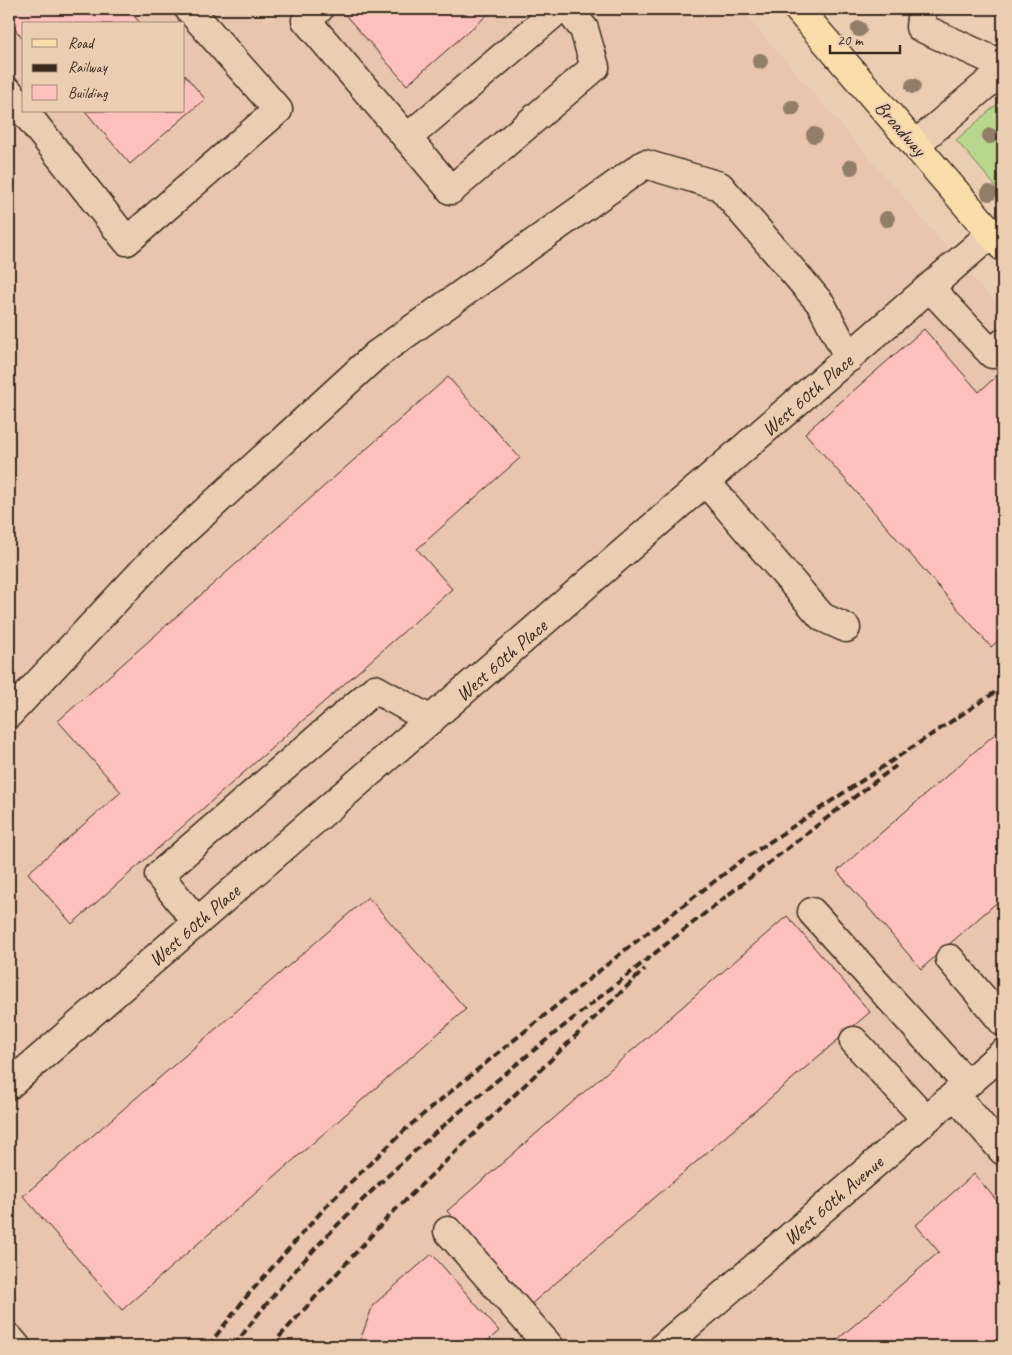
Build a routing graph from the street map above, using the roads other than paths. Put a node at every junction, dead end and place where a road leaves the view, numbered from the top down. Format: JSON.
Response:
{"nodes":[{"id":1,"x":189,"y":9,"type":"edge"},
{"id":2,"x":319,"y":9,"type":"edge"},
{"id":3,"x":558,"y":9,"type":"edge"},
{"id":4,"x":568,"y":9,"type":"edge"},
{"id":5,"x":798,"y":9,"type":"edge"},
{"id":6,"x":922,"y":9,"type":"edge"},
{"id":7,"x":1003,"y":65,"type":"edge"},
{"id":8,"x":1003,"y":70,"type":"edge"},
{"id":9,"x":1003,"y":87,"type":"edge"},
{"id":10,"x":9,"y":92,"type":"edge"},
{"id":11,"x":22,"y":108,"type":"edge"},
{"id":12,"x":25,"y":112,"type":"edge"},
{"id":13,"x":407,"y":138,"type":"junction"},
{"id":14,"x":920,"y":150,"type":"junction"},
{"id":15,"x":998,"y":240,"type":"edge"},
{"id":16,"x":930,"y":288,"type":"junction"},
{"id":17,"x":1003,"y":343,"type":"edge"},
{"id":18,"x":850,"y":358,"type":"junction"},
{"id":19,"x":706,"y":482,"type":"junction"},
{"id":20,"x":846,"y":628,"type":"dead end"},
{"id":21,"x":9,"y":714,"type":"edge"},
{"id":22,"x":431,"y":720,"type":"junction"},
{"id":23,"x":812,"y":912,"type":"dead end"},
{"id":24,"x":197,"y":922,"type":"junction"},
{"id":25,"x":950,"y":959,"type":"dead end"},
{"id":26,"x":1003,"y":1022,"type":"edge"},
{"id":27,"x":854,"y":1041,"type":"dead end"},
{"id":28,"x":1003,"y":1053,"type":"edge"},
{"id":29,"x":9,"y":1085,"type":"edge"},
{"id":30,"x":961,"y":1089,"type":"junction"},
{"id":31,"x":926,"y":1119,"type":"junction"},
{"id":32,"x":1003,"y":1150,"type":"edge"},
{"id":33,"x":448,"y":1231,"type":"dead end"},
{"id":34,"x":9,"y":1338,"type":"edge"},
{"id":35,"x":543,"y":1344,"type":"edge"},
{"id":36,"x":16,"y":1346,"type":"edge"},
{"id":37,"x":664,"y":1346,"type":"edge"}],
"edges":[{"from":1,"to":12,"type":"street"},
{"from":2,"to":13,"type":"street"},
{"from":3,"to":13,"type":"street"},
{"from":4,"to":13,"type":"street"},
{"from":5,"to":14,"type":"main road","name":"Broadway"},
{"from":6,"to":7,"type":"street"},
{"from":8,"to":14,"type":"street"},
{"from":9,"to":14,"type":"street"},
{"from":10,"to":11,"type":"street"},
{"from":14,"to":15,"type":"main road","name":"Broadway"},
{"from":15,"to":16,"type":"street","name":"West 60th Place"},
{"from":16,"to":17,"type":"street"},
{"from":16,"to":18,"type":"street","name":"West 60th Place"},
{"from":18,"to":19,"type":"street","name":"West 60th Place"},
{"from":18,"to":21,"type":"street"},
{"from":19,"to":20,"type":"street"},
{"from":19,"to":22,"type":"street","name":"West 60th Place"},
{"from":22,"to":24,"type":"street","name":"West 60th Place"},
{"from":22,"to":24,"type":"street"},
{"from":23,"to":30,"type":"street"},
{"from":24,"to":29,"type":"street","name":"West 60th Place"},
{"from":25,"to":26,"type":"street"},
{"from":27,"to":31,"type":"street"},
{"from":28,"to":30,"type":"street","name":"West 60th Avenue"},
{"from":30,"to":31,"type":"street","name":"West 60th Avenue"},
{"from":30,"to":32,"type":"street"},
{"from":31,"to":37,"type":"street","name":"West 60th Avenue"},
{"from":33,"to":35,"type":"street"},
{"from":34,"to":36,"type":"street"}]}
